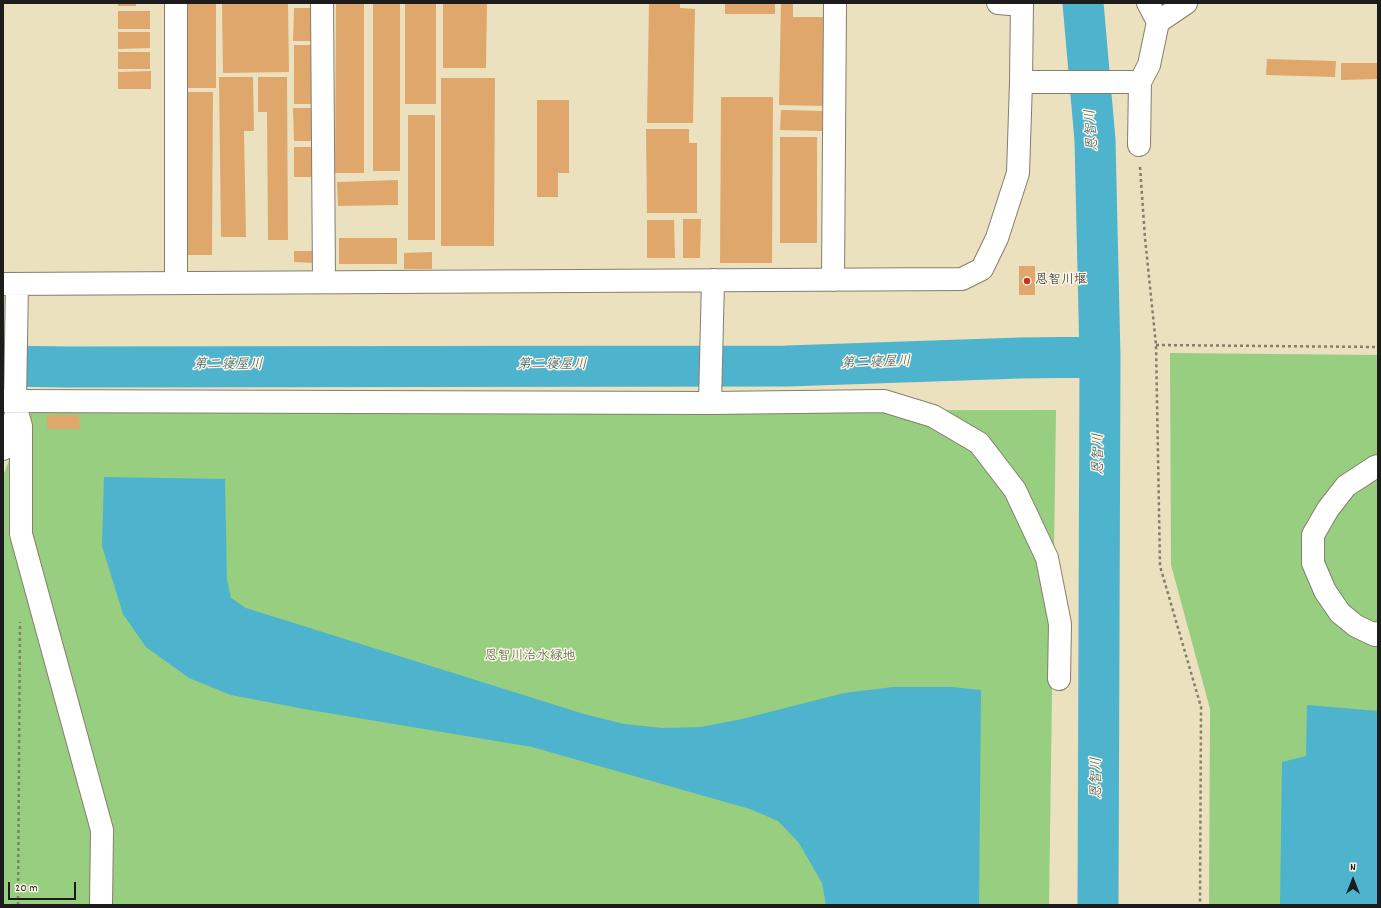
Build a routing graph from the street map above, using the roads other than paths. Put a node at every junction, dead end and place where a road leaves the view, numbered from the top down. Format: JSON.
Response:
{"nodes":[{"id":1,"x":176,"y":3,"type":"edge"},
{"id":2,"x":322,"y":3,"type":"edge"},
{"id":3,"x":835,"y":3,"type":"edge"},
{"id":4,"x":998,"y":3,"type":"edge"},
{"id":5,"x":1186,"y":3,"type":"edge"},
{"id":6,"x":1022,"y":4,"type":"edge"},
{"id":7,"x":1153,"y":12,"type":"edge"},
{"id":8,"x":1021,"y":82,"type":"junction"},
{"id":9,"x":1140,"y":82,"type":"junction"},
{"id":10,"x":1139,"y":145,"type":"road end"},
{"id":11,"x":713,"y":280,"type":"junction"},
{"id":12,"x":833,"y":280,"type":"junction"},
{"id":13,"x":324,"y":282,"type":"junction"},
{"id":14,"x":176,"y":283,"type":"junction"},
{"id":15,"x":10,"y":284,"type":"edge"},
{"id":16,"x":710,"y":403,"type":"junction"},
{"id":17,"x":12,"y":405,"type":"edge"},
{"id":18,"x":3,"y":448,"type":"edge"},
{"id":19,"x":1378,"y":466,"type":"edge"},
{"id":20,"x":1378,"y":633,"type":"edge"},
{"id":21,"x":1059,"y":679,"type":"dead end"},
{"id":22,"x":101,"y":905,"type":"edge"}],
"edges":[{"from":1,"to":14,"type":"street"},
{"from":2,"to":13,"type":"street"},
{"from":3,"to":12,"type":"street"},
{"from":4,"to":6,"type":"street"},
{"from":5,"to":7,"type":"street"},
{"from":6,"to":8,"type":"street"},
{"from":7,"to":9,"type":"street"},
{"from":8,"to":9,"type":"street"},
{"from":8,"to":12,"type":"street"},
{"from":9,"to":10,"type":"street"},
{"from":11,"to":12,"type":"street"},
{"from":11,"to":13,"type":"street"},
{"from":11,"to":16,"type":"street"},
{"from":13,"to":14,"type":"street"},
{"from":14,"to":15,"type":"street"},
{"from":15,"to":17,"type":"street"},
{"from":16,"to":17,"type":"street"},
{"from":16,"to":21,"type":"street"},
{"from":17,"to":18,"type":"street"},
{"from":17,"to":22,"type":"street"},
{"from":19,"to":20,"type":"street"}]}
